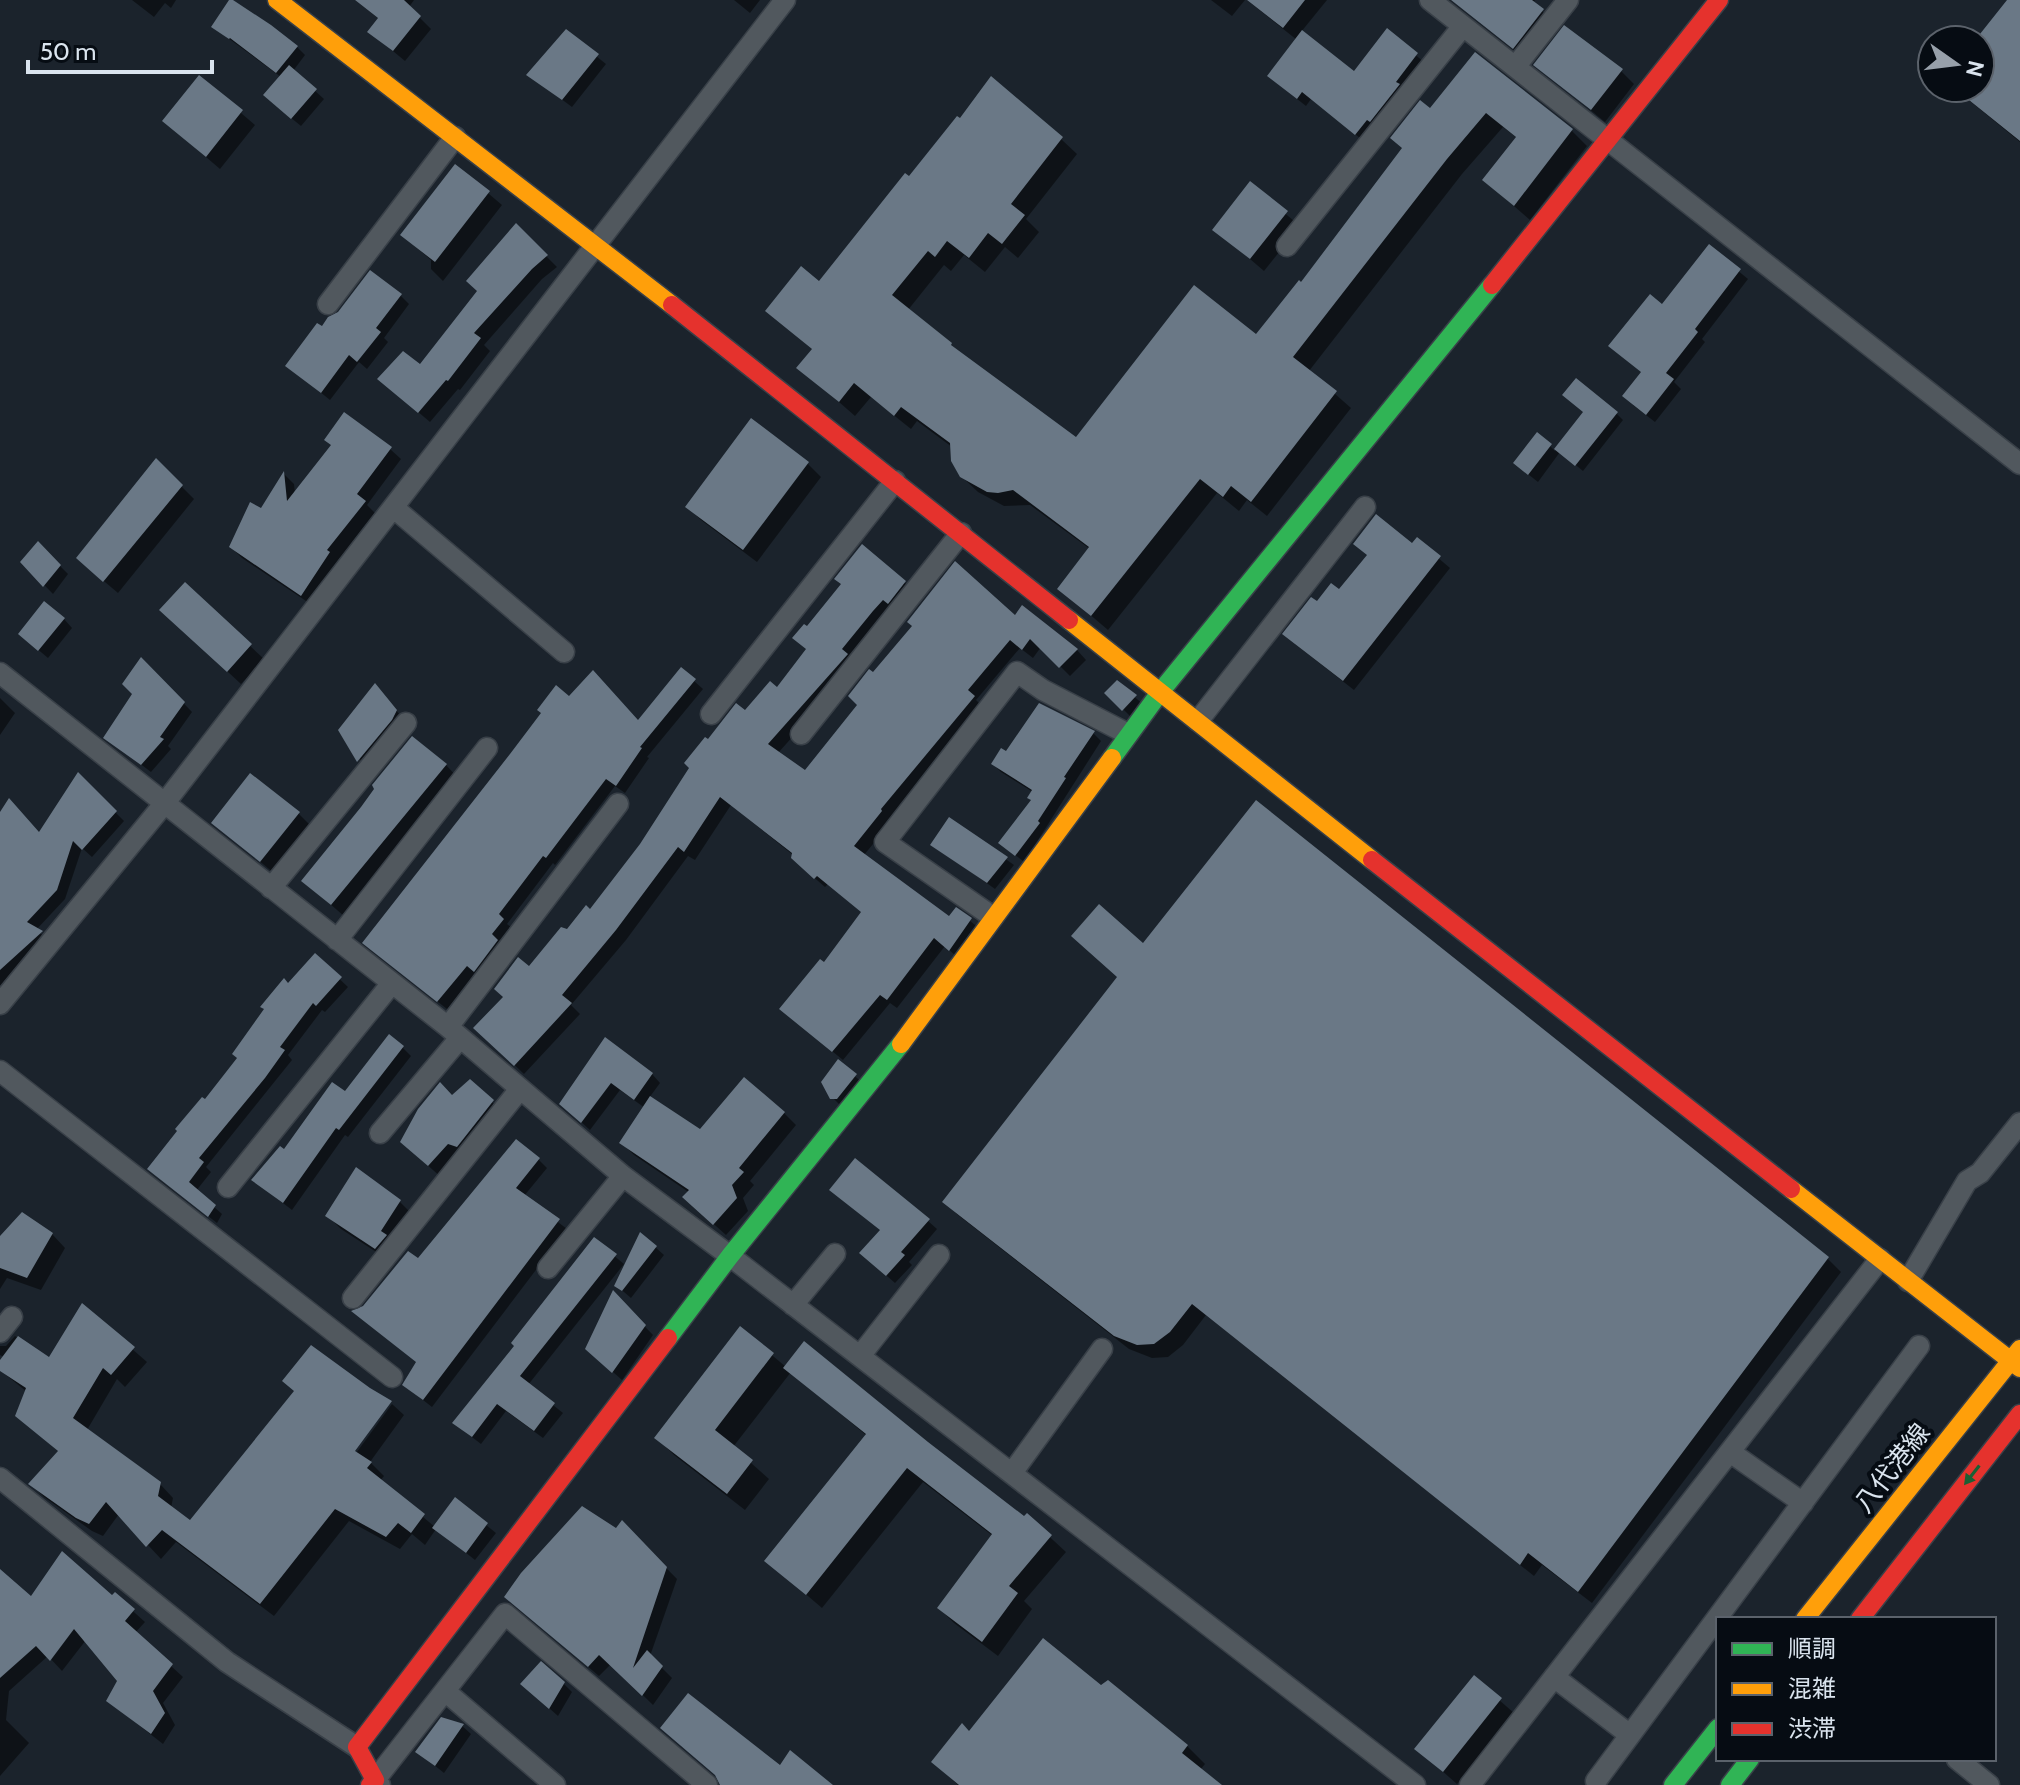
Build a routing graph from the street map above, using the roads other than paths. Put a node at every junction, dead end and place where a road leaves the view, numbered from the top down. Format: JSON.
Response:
{"nodes":[{"id":1,"x":277,"y":0,"type":"edge"},
{"id":2,"x":785,"y":0,"type":"edge"},
{"id":3,"x":1430,"y":0,"type":"edge"},
{"id":4,"x":1568,"y":0,"type":"edge"},
{"id":5,"x":1719,"y":0,"type":"edge"},
{"id":6,"x":1463,"y":26,"type":"junction"},
{"id":7,"x":1515,"y":67,"type":"junction"},
{"id":8,"x":455,"y":137,"type":"junction"},
{"id":9,"x":1609,"y":141,"type":"junction"},
{"id":10,"x":597,"y":246,"type":"junction"},
{"id":11,"x":1287,"y":246,"type":"dead end"},
{"id":12,"x":328,"y":304,"type":"dead end"},
{"id":13,"x":2020,"y":464,"type":"edge"},
{"id":14,"x":895,"y":481,"type":"junction"},
{"id":15,"x":1365,"y":507,"type":"dead end"},
{"id":16,"x":394,"y":508,"type":"junction"},
{"id":17,"x":961,"y":533,"type":"junction"},
{"id":18,"x":564,"y":652,"type":"dead end"},
{"id":19,"x":0,"y":673,"type":"edge"},
{"id":20,"x":1161,"y":691,"type":"junction"},
{"id":21,"x":711,"y":714,"type":"dead end"},
{"id":22,"x":1198,"y":721,"type":"junction"},
{"id":23,"x":406,"y":723,"type":"dead end"},
{"id":24,"x":801,"y":734,"type":"dead end"},
{"id":25,"x":1128,"y":734,"type":"junction"},
{"id":26,"x":487,"y":748,"type":"dead end"},
{"id":27,"x":164,"y":804,"type":"junction"},
{"id":28,"x":618,"y":804,"type":"dead end"},
{"id":29,"x":271,"y":888,"type":"junction"},
{"id":30,"x":993,"y":917,"type":"junction"},
{"id":31,"x":337,"y":940,"type":"junction"},
{"id":32,"x":392,"y":983,"type":"junction"},
{"id":33,"x":0,"y":1004,"type":"edge"},
{"id":34,"x":454,"y":1033,"type":"junction"},
{"id":35,"x":0,"y":1071,"type":"edge"},
{"id":36,"x":520,"y":1089,"type":"junction"},
{"id":37,"x":2020,"y":1123,"type":"edge"},
{"id":38,"x":380,"y":1133,"type":"dead end"},
{"id":39,"x":623,"y":1176,"type":"junction"},
{"id":40,"x":228,"y":1187,"type":"dead end"},
{"id":41,"x":835,"y":1254,"type":"dead end"},
{"id":42,"x":939,"y":1255,"type":"dead end"},
{"id":43,"x":730,"y":1256,"type":"junction"},
{"id":44,"x":1880,"y":1259,"type":"junction"},
{"id":45,"x":548,"y":1268,"type":"dead end"},
{"id":46,"x":1908,"y":1281,"type":"junction"},
{"id":47,"x":353,"y":1298,"type":"dead end"},
{"id":48,"x":793,"y":1305,"type":"junction"},
{"id":49,"x":1919,"y":1346,"type":"dead end"},
{"id":50,"x":1102,"y":1349,"type":"dead end"},
{"id":51,"x":860,"y":1356,"type":"junction"},
{"id":52,"x":2017,"y":1359,"type":"edge"},
{"id":53,"x":392,"y":1377,"type":"dead end"},
{"id":54,"x":2020,"y":1414,"type":"edge"},
{"id":55,"x":1730,"y":1452,"type":"junction"},
{"id":56,"x":1012,"y":1473,"type":"junction"},
{"id":57,"x":0,"y":1478,"type":"edge"},
{"id":58,"x":1803,"y":1503,"type":"junction"},
{"id":59,"x":1718,"y":1617,"type":"edge"},
{"id":60,"x":1807,"y":1617,"type":"edge"},
{"id":61,"x":1862,"y":1617,"type":"edge"},
{"id":62,"x":1716,"y":1620,"type":"edge"},
{"id":63,"x":1554,"y":1677,"type":"junction"},
{"id":64,"x":445,"y":1691,"type":"junction"},
{"id":65,"x":1716,"y":1731,"type":"edge"},
{"id":66,"x":1630,"y":1735,"type":"junction"},
{"id":67,"x":357,"y":1747,"type":"junction"},
{"id":68,"x":1748,"y":1761,"type":"edge"},
{"id":69,"x":1959,"y":1761,"type":"edge"},
{"id":70,"x":1596,"y":1781,"type":"dead end"},
{"id":71,"x":375,"y":1783,"type":"edge"},
{"id":72,"x":555,"y":1785,"type":"edge"},
{"id":73,"x":707,"y":1785,"type":"edge"},
{"id":74,"x":1415,"y":1785,"type":"edge"},
{"id":75,"x":1470,"y":1785,"type":"edge"},
{"id":76,"x":1673,"y":1785,"type":"edge"},
{"id":77,"x":1730,"y":1785,"type":"edge"},
{"id":78,"x":1989,"y":1785,"type":"edge"}],
"edges":[{"from":1,"to":8,"type":"street"},
{"from":2,"to":10,"type":"street"},
{"from":3,"to":6,"type":"street"},
{"from":4,"to":7,"type":"street"},
{"from":5,"to":9,"type":"street"},
{"from":6,"to":7,"type":"street"},
{"from":6,"to":11,"type":"street"},
{"from":7,"to":9,"type":"street"},
{"from":8,"to":10,"type":"street"},
{"from":8,"to":12,"type":"street"},
{"from":9,"to":13,"type":"street"},
{"from":9,"to":20,"type":"street"},
{"from":10,"to":14,"type":"street"},
{"from":10,"to":16,"type":"street"},
{"from":14,"to":17,"type":"street"},
{"from":14,"to":21,"type":"street"},
{"from":15,"to":22,"type":"street"},
{"from":16,"to":18,"type":"street"},
{"from":16,"to":27,"type":"street"},
{"from":17,"to":20,"type":"street"},
{"from":17,"to":24,"type":"street"},
{"from":19,"to":27,"type":"street"},
{"from":20,"to":22,"type":"street"},
{"from":20,"to":25,"type":"street"},
{"from":22,"to":44,"type":"street"},
{"from":23,"to":29,"type":"street"},
{"from":25,"to":30,"type":"street"},
{"from":25,"to":30,"type":"street"},
{"from":26,"to":31,"type":"street"},
{"from":27,"to":29,"type":"street"},
{"from":27,"to":33,"type":"street"},
{"from":28,"to":34,"type":"street"},
{"from":29,"to":31,"type":"street"},
{"from":30,"to":43,"type":"street"},
{"from":31,"to":32,"type":"street"},
{"from":32,"to":34,"type":"street"},
{"from":32,"to":40,"type":"street"},
{"from":34,"to":36,"type":"street"},
{"from":34,"to":38,"type":"street"},
{"from":35,"to":53,"type":"street"},
{"from":36,"to":39,"type":"street"},
{"from":36,"to":47,"type":"street"},
{"from":37,"to":46,"type":"street"},
{"from":39,"to":43,"type":"street"},
{"from":39,"to":45,"type":"street"},
{"from":41,"to":48,"type":"street"},
{"from":42,"to":51,"type":"street"},
{"from":43,"to":48,"type":"street"},
{"from":43,"to":67,"type":"street"},
{"from":44,"to":46,"type":"street"},
{"from":44,"to":55,"type":"street"},
{"from":46,"to":52,"type":"street"},
{"from":48,"to":51,"type":"street"},
{"from":49,"to":58,"type":"street"},
{"from":50,"to":56,"type":"street"},
{"from":51,"to":56,"type":"street"},
{"from":52,"to":60,"type":"street","name":"八代港線"},
{"from":54,"to":61,"type":"street","one_way":true},
{"from":55,"to":58,"type":"street"},
{"from":55,"to":63,"type":"street"},
{"from":56,"to":74,"type":"street"},
{"from":57,"to":67,"type":"street"},
{"from":58,"to":59,"type":"street"},
{"from":62,"to":66,"type":"street"},
{"from":63,"to":66,"type":"street"},
{"from":63,"to":75,"type":"street"},
{"from":64,"to":71,"type":"street"},
{"from":64,"to":72,"type":"street"},
{"from":64,"to":73,"type":"street"},
{"from":65,"to":76,"type":"street"},
{"from":66,"to":70,"type":"street"},
{"from":67,"to":71,"type":"street"},
{"from":68,"to":77,"type":"street"},
{"from":69,"to":78,"type":"street"}]}
